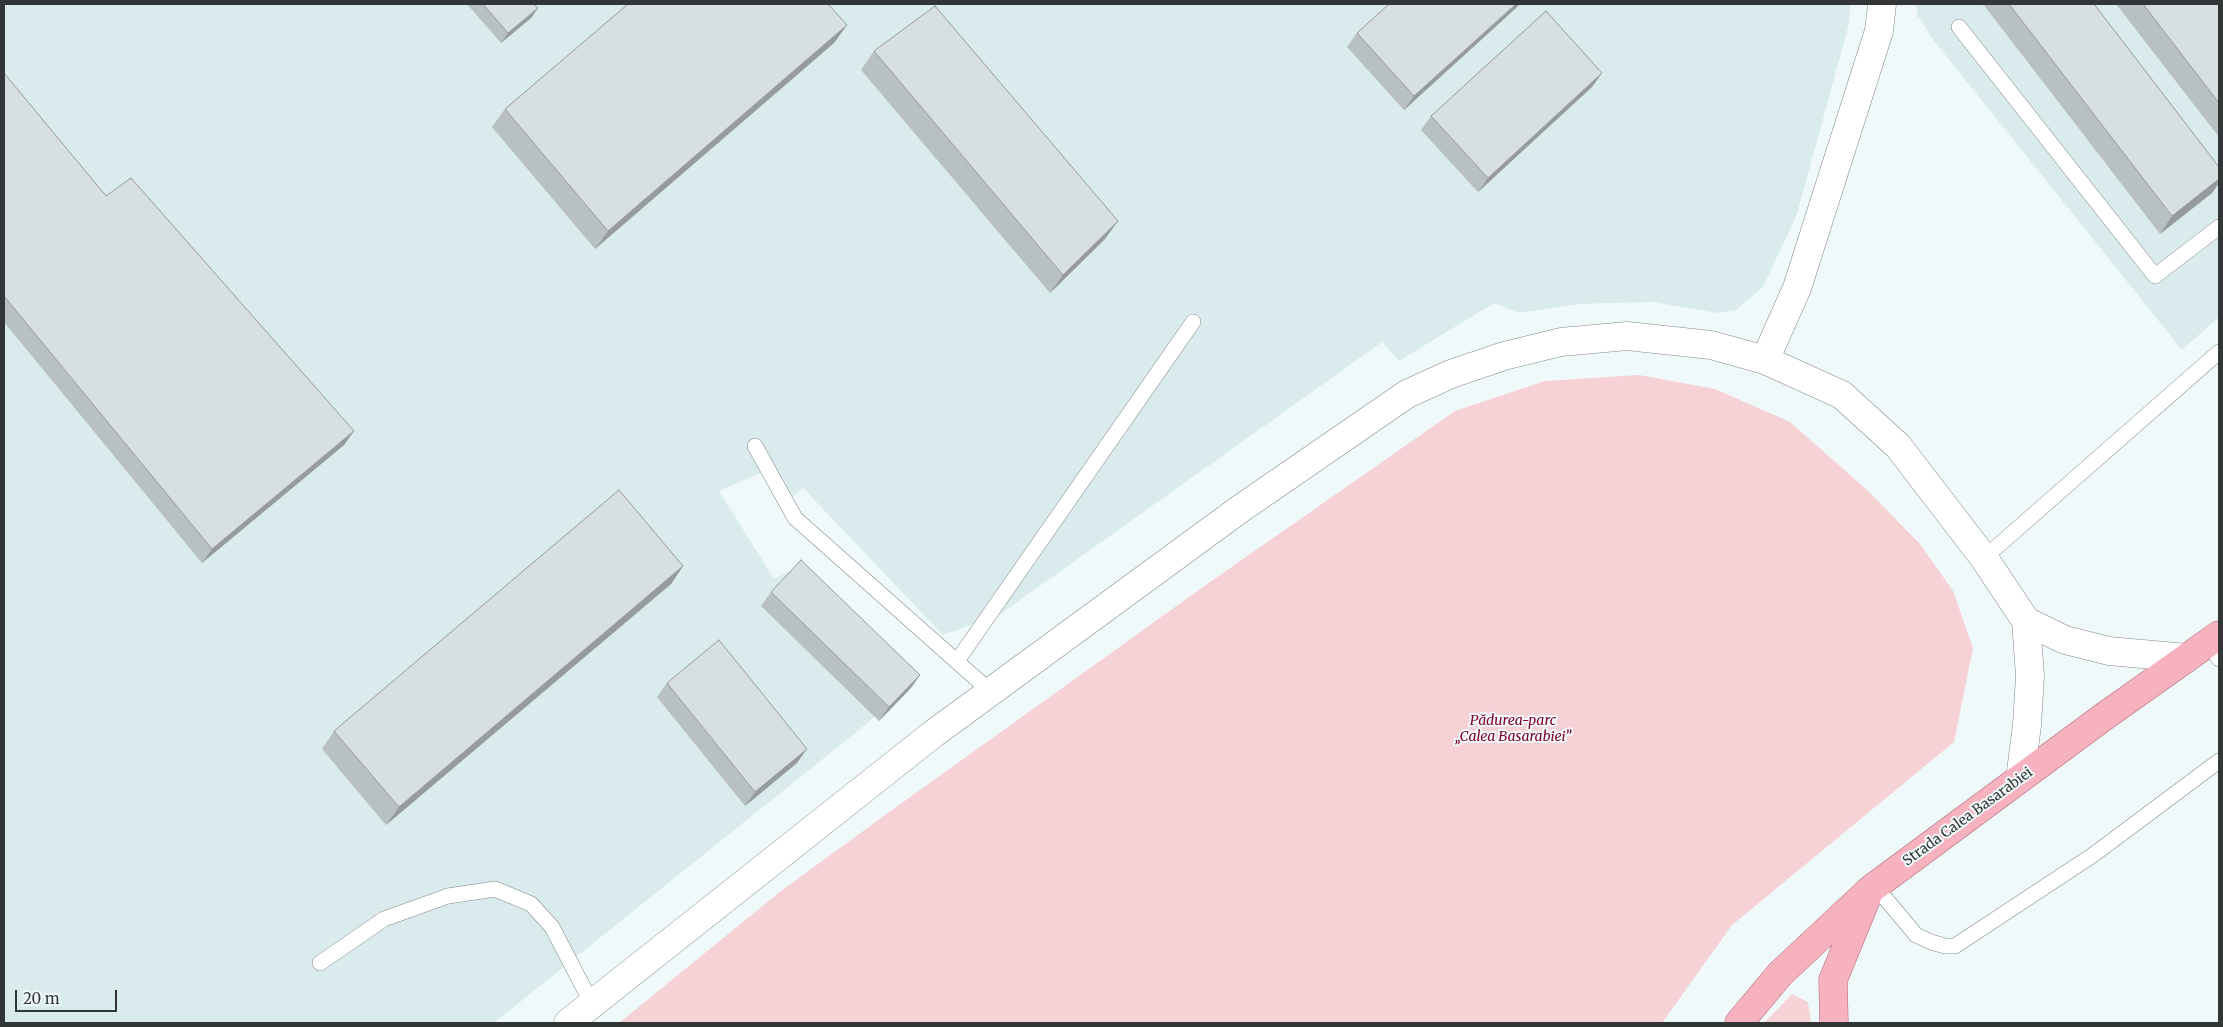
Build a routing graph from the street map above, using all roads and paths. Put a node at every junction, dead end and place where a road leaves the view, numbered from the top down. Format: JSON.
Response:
{"nodes":[{"id":1,"x":1882,"y":4,"type":"edge"},
{"id":2,"x":1959,"y":27,"type":"dead end"},
{"id":3,"x":2219,"y":227,"type":"edge"},
{"id":4,"x":1193,"y":322,"type":"dead end"},
{"id":5,"x":2219,"y":352,"type":"edge"},
{"id":6,"x":1765,"y":360,"type":"junction"},
{"id":7,"x":755,"y":446,"type":"dead end"},
{"id":8,"x":1984,"y":558,"type":"junction"},
{"id":9,"x":2026,"y":621,"type":"junction"},
{"id":10,"x":2208,"y":649,"type":"edge"},
{"id":11,"x":957,"y":661,"type":"junction"},
{"id":12,"x":990,"y":691,"type":"junction"},
{"id":13,"x":2219,"y":762,"type":"edge"},
{"id":14,"x":2020,"y":779,"type":"junction"},
{"id":15,"x":1873,"y":887,"type":"junction"},
{"id":16,"x":320,"y":962,"type":"dead end"},
{"id":17,"x":592,"y":1004,"type":"junction"},
{"id":18,"x":568,"y":1023,"type":"edge"},
{"id":19,"x":1739,"y":1023,"type":"edge"},
{"id":20,"x":1834,"y":1023,"type":"edge"}],
"edges":[{"from":1,"to":6,"type":"street"},
{"from":2,"to":3,"type":"lane"},
{"from":4,"to":11,"type":"lane"},
{"from":5,"to":8,"type":"lane"},
{"from":6,"to":8,"type":"street"},
{"from":6,"to":12,"type":"street"},
{"from":7,"to":11,"type":"lane"},
{"from":8,"to":9,"type":"street"},
{"from":9,"to":10,"type":"street"},
{"from":9,"to":14,"type":"street"},
{"from":10,"to":14,"type":"main road","name":"Strada Calea Basarabiei"},
{"from":11,"to":12,"type":"lane"},
{"from":12,"to":17,"type":"street"},
{"from":13,"to":15,"type":"lane"},
{"from":14,"to":15,"type":"main road","name":"Strada Calea Basarabiei"},
{"from":15,"to":19,"type":"main road","name":"Strada Calea Basarabiei"},
{"from":15,"to":20,"type":"main road"},
{"from":16,"to":17,"type":"lane"},
{"from":17,"to":18,"type":"street"}]}
